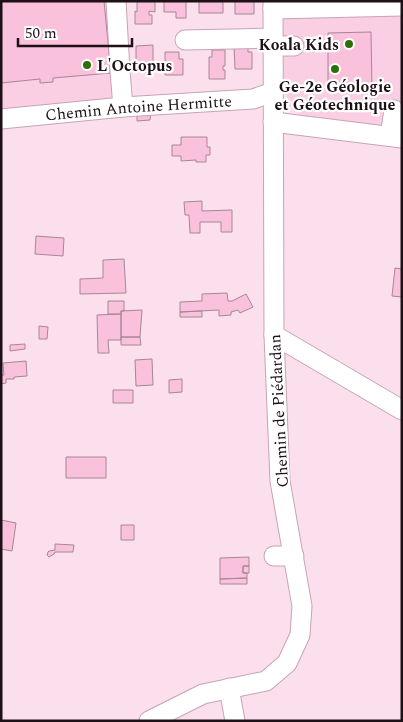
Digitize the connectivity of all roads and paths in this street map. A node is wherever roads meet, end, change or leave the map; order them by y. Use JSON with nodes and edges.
{"nodes":[{"id":1,"x":116,"y":1,"type":"edge"},
{"id":2,"x":273,"y":5,"type":"edge"},
{"id":3,"x":402,"y":6,"type":"edge"},
{"id":4,"x":185,"y":40,"type":"dead end"},
{"id":5,"x":273,"y":42,"type":"junction"},
{"id":6,"x":294,"y":46,"type":"dead end"},
{"id":7,"x":273,"y":92,"type":"junction"},
{"id":8,"x":124,"y":107,"type":"junction"},
{"id":9,"x":394,"y":110,"type":"dead end"},
{"id":10,"x":1,"y":119,"type":"edge"},
{"id":11,"x":273,"y":122,"type":"junction"},
{"id":12,"x":396,"y":137,"type":"edge"},
{"id":13,"x":274,"y":335,"type":"junction"},
{"id":14,"x":402,"y":410,"type":"edge"},
{"id":15,"x":274,"y":556,"type":"dead end"},
{"id":16,"x":294,"y":556,"type":"junction"},
{"id":17,"x":229,"y":688,"type":"junction"},
{"id":18,"x":149,"y":721,"type":"edge"},
{"id":19,"x":235,"y":721,"type":"edge"}],
"edges":[{"from":1,"to":8,"type":"street"},
{"from":2,"to":3,"type":"street"},
{"from":2,"to":5,"type":"street","name":"Chemin de Piédardan"},
{"from":4,"to":5,"type":"street"},
{"from":5,"to":6,"type":"street"},
{"from":5,"to":7,"type":"street","name":"Chemin de Piédardan"},
{"from":7,"to":8,"type":"street","name":"Chemin Antoine Hermitte"},
{"from":7,"to":11,"type":"street","name":"Chemin de Piédardan"},
{"from":8,"to":10,"type":"street","name":"Chemin Antoine Hermitte"},
{"from":9,"to":12,"type":"street"},
{"from":11,"to":12,"type":"street"},
{"from":11,"to":13,"type":"street","name":"Chemin de Piédardan"},
{"from":13,"to":14,"type":"street"},
{"from":13,"to":16,"type":"street","name":"Chemin de Piédardan"},
{"from":15,"to":16,"type":"street"},
{"from":16,"to":17,"type":"street","name":"Chemin de Piédardan"},
{"from":17,"to":18,"type":"street","name":"Chemin de Piédardan"},
{"from":17,"to":19,"type":"street"}]}
